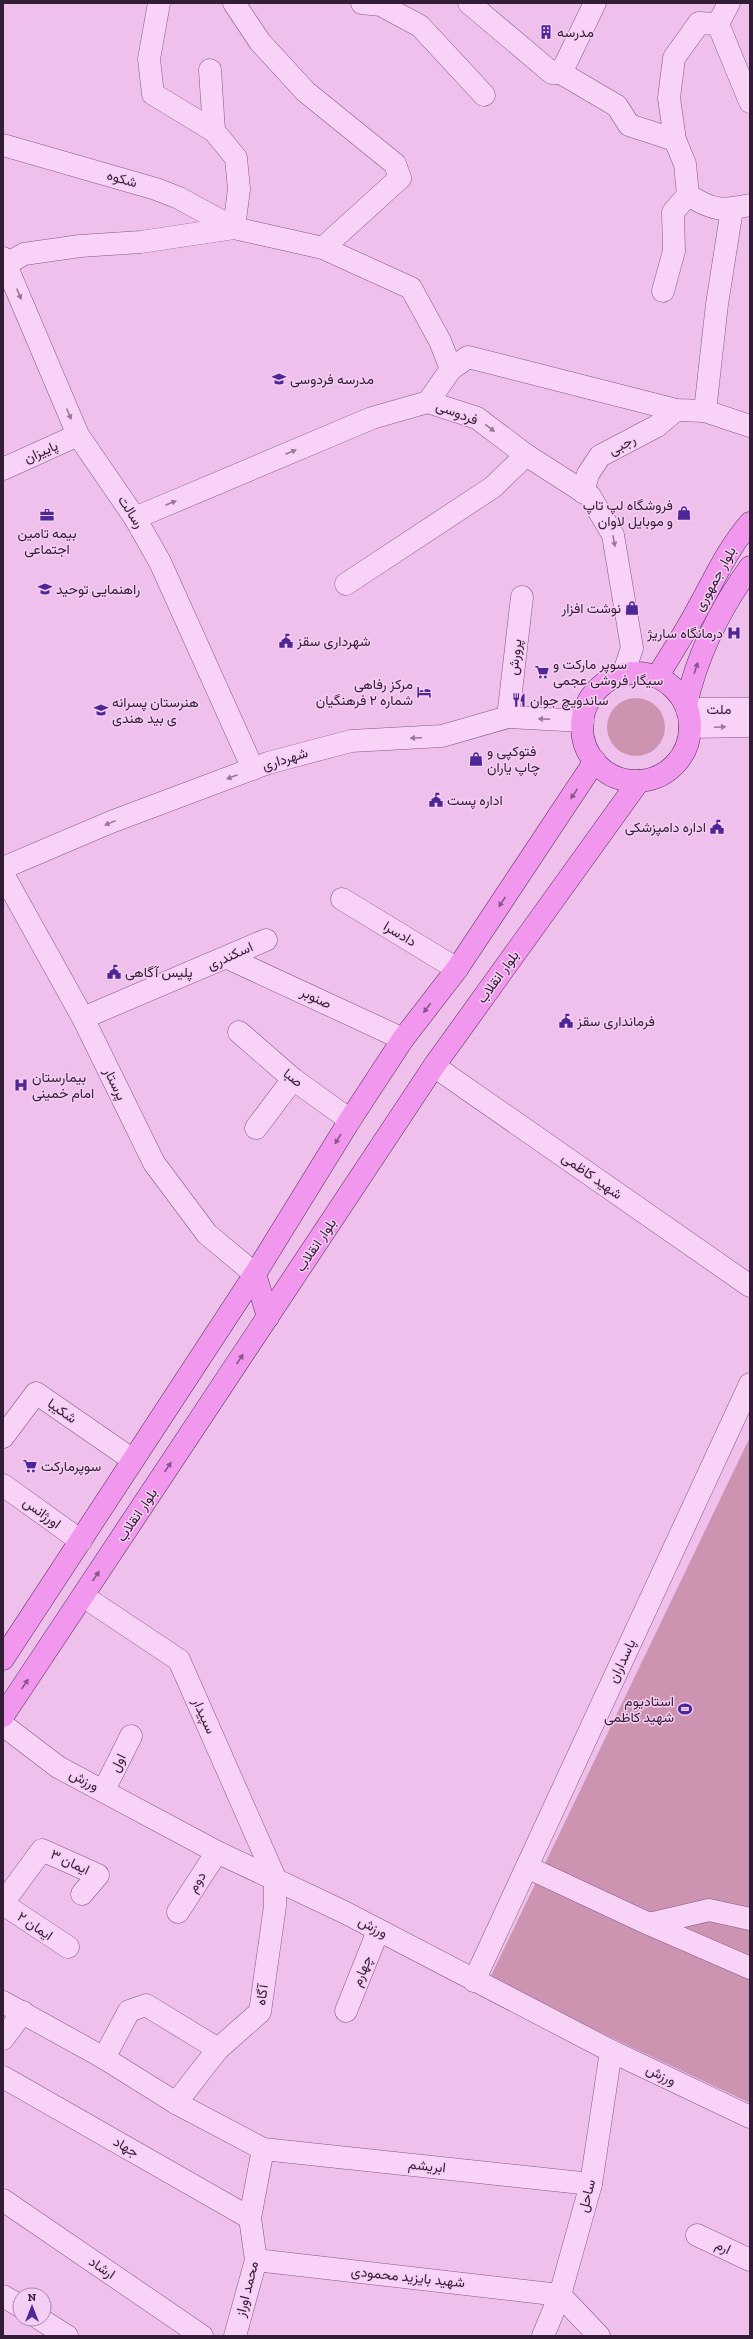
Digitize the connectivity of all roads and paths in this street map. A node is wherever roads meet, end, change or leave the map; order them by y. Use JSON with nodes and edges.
{"nodes":[{"id":1,"x":159,"y":3,"type":"edge"},
{"id":2,"x":234,"y":3,"type":"edge"},
{"id":3,"x":362,"y":3,"type":"edge"},
{"id":4,"x":469,"y":3,"type":"edge"},
{"id":5,"x":595,"y":3,"type":"edge"},
{"id":6,"x":729,"y":3,"type":"edge"},
{"id":7,"x":718,"y":24,"type":"junction"},
{"id":8,"x":210,"y":70,"type":"dead end"},
{"id":9,"x":561,"y":74,"type":"junction"},
{"id":10,"x":484,"y":95,"type":"dead end"},
{"id":11,"x":750,"y":102,"type":"edge"},
{"id":12,"x":214,"y":131,"type":"junction"},
{"id":13,"x":675,"y":140,"type":"junction"},
{"id":14,"x":3,"y":145,"type":"edge"},
{"id":15,"x":688,"y":196,"type":"junction"},
{"id":16,"x":744,"y":207,"type":"edge"},
{"id":17,"x":234,"y":228,"type":"junction"},
{"id":18,"x":323,"y":248,"type":"junction"},
{"id":19,"x":4,"y":263,"type":"edge"},
{"id":20,"x":663,"y":291,"type":"dead end"},
{"id":21,"x":451,"y":369,"type":"junction"},
{"id":22,"x":428,"y":402,"type":"junction"},
{"id":23,"x":676,"y":410,"type":"junction"},
{"id":24,"x":705,"y":411,"type":"junction"},
{"id":25,"x":750,"y":426,"type":"edge"},
{"id":26,"x":78,"y":435,"type":"junction"},
{"id":27,"x":526,"y":455,"type":"junction"},
{"id":28,"x":3,"y":469,"type":"edge"},
{"id":29,"x":583,"y":492,"type":"junction"},
{"id":30,"x":135,"y":518,"type":"junction"},
{"id":31,"x":750,"y":523,"type":"edge"},
{"id":32,"x":750,"y":567,"type":"edge"},
{"id":33,"x":346,"y":584,"type":"dead end"},
{"id":34,"x":522,"y":597,"type":"dead end"},
{"id":35,"x":623,"y":674,"type":"junction"},
{"id":36,"x":657,"y":677,"type":"junction"},
{"id":37,"x":750,"y":708,"type":"edge"},
{"id":38,"x":688,"y":714,"type":"junction"},
{"id":39,"x":508,"y":717,"type":"junction"},
{"id":40,"x":583,"y":721,"type":"junction"},
{"id":41,"x":750,"y":726,"type":"edge"},
{"id":42,"x":595,"y":761,"type":"junction"},
{"id":43,"x":253,"y":769,"type":"junction"},
{"id":44,"x":639,"y":781,"type":"junction"},
{"id":45,"x":3,"y":868,"type":"edge"},
{"id":46,"x":3,"y":874,"type":"edge"},
{"id":47,"x":342,"y":899,"type":"dead end"},
{"id":48,"x":266,"y":940,"type":"dead end"},
{"id":49,"x":228,"y":958,"type":"junction"},
{"id":50,"x":457,"y":969,"type":"junction"},
{"id":51,"x":83,"y":1018,"type":"junction"},
{"id":52,"x":239,"y":1032,"type":"dead end"},
{"id":53,"x":404,"y":1039,"type":"junction"},
{"id":54,"x":434,"y":1066,"type":"junction"},
{"id":55,"x":293,"y":1079,"type":"junction"},
{"id":56,"x":350,"y":1120,"type":"junction"},
{"id":57,"x":256,"y":1128,"type":"dead end"},
{"id":58,"x":255,"y":1274,"type":"junction"},
{"id":59,"x":750,"y":1286,"type":"edge"},
{"id":60,"x":268,"y":1317,"type":"junction"},
{"id":61,"x":750,"y":1384,"type":"edge"},
{"id":62,"x":3,"y":1437,"type":"edge"},
{"id":63,"x":133,"y":1460,"type":"junction"},
{"id":64,"x":3,"y":1485,"type":"edge"},
{"id":65,"x":81,"y":1541,"type":"junction"},
{"id":66,"x":83,"y":1596,"type":"junction"},
{"id":67,"x":3,"y":1659,"type":"edge"},
{"id":68,"x":3,"y":1716,"type":"edge"},
{"id":69,"x":3,"y":1725,"type":"edge"},
{"id":70,"x":131,"y":1736,"type":"dead end"},
{"id":71,"x":104,"y":1790,"type":"junction"},
{"id":72,"x":216,"y":1852,"type":"junction"},
{"id":73,"x":527,"y":1867,"type":"junction"},
{"id":74,"x":275,"y":1878,"type":"junction"},
{"id":75,"x":82,"y":1894,"type":"dead end"},
{"id":76,"x":3,"y":1903,"type":"edge"},
{"id":77,"x":178,"y":1912,"type":"dead end"},
{"id":78,"x":750,"y":1919,"type":"edge"},
{"id":79,"x":649,"y":1924,"type":"junction"},
{"id":80,"x":378,"y":1931,"type":"junction"},
{"id":81,"x":68,"y":1947,"type":"dead end"},
{"id":82,"x":750,"y":1968,"type":"edge"},
{"id":83,"x":474,"y":1981,"type":"junction"},
{"id":84,"x":3,"y":2002,"type":"edge"},
{"id":85,"x":346,"y":2011,"type":"dead end"},
{"id":86,"x":23,"y":2012,"type":"junction"},
{"id":87,"x":3,"y":2039,"type":"edge"},
{"id":88,"x":218,"y":2049,"type":"junction"},
{"id":89,"x":611,"y":2051,"type":"junction"},
{"id":90,"x":104,"y":2058,"type":"junction"},
{"id":91,"x":3,"y":2077,"type":"edge"},
{"id":92,"x":176,"y":2104,"type":"junction"},
{"id":93,"x":750,"y":2117,"type":"edge"},
{"id":94,"x":263,"y":2148,"type":"junction"},
{"id":95,"x":591,"y":2184,"type":"junction"},
{"id":96,"x":3,"y":2200,"type":"edge"},
{"id":97,"x":250,"y":2218,"type":"junction"},
{"id":98,"x":697,"y":2235,"type":"dead end"},
{"id":99,"x":256,"y":2260,"type":"junction"},
{"id":100,"x":750,"y":2260,"type":"edge"},
{"id":101,"x":560,"y":2295,"type":"junction"},
{"id":102,"x":3,"y":2296,"type":"edge"},
{"id":103,"x":12,"y":2301,"type":"edge"},
{"id":104,"x":52,"y":2327,"type":"edge"},
{"id":105,"x":67,"y":2336,"type":"edge"},
{"id":106,"x":202,"y":2336,"type":"edge"},
{"id":107,"x":235,"y":2336,"type":"edge"},
{"id":108,"x":544,"y":2336,"type":"edge"},
{"id":109,"x":599,"y":2336,"type":"edge"}],
"edges":[{"from":1,"to":12,"type":"street"},
{"from":2,"to":18,"type":"street"},
{"from":3,"to":10,"type":"street"},
{"from":4,"to":9,"type":"street"},
{"from":5,"to":9,"type":"street"},
{"from":6,"to":7,"type":"street"},
{"from":7,"to":11,"type":"street"},
{"from":7,"to":13,"type":"street"},
{"from":8,"to":12,"type":"street"},
{"from":9,"to":13,"type":"street"},
{"from":12,"to":17,"type":"street"},
{"from":13,"to":15,"type":"street"},
{"from":14,"to":17,"type":"street","name":"شکوه"},
{"from":15,"to":16,"type":"street"},
{"from":15,"to":20,"type":"street"},
{"from":16,"to":24,"type":"street"},
{"from":17,"to":18,"type":"street"},
{"from":17,"to":19,"type":"street"},
{"from":18,"to":21,"type":"street"},
{"from":19,"to":26,"type":"street","name":"رسالت","one_way":true},
{"from":21,"to":22,"type":"street"},
{"from":21,"to":23,"type":"street"},
{"from":22,"to":27,"type":"street","name":"فردوسی","one_way":true},
{"from":30,"to":22,"type":"street","name":"فردوسی","one_way":true},
{"from":23,"to":24,"type":"street"},
{"from":23,"to":29,"type":"street","name":"رجبی"},
{"from":24,"to":25,"type":"street"},
{"from":26,"to":28,"type":"street","name":"پاییزان"},
{"from":26,"to":30,"type":"street","name":"رسالت"},
{"from":27,"to":29,"type":"street","name":"فردوسی"},
{"from":27,"to":33,"type":"street"},
{"from":29,"to":35,"type":"street","name":"فردوسی","one_way":true},
{"from":30,"to":43,"type":"street","name":"رسالت"},
{"from":31,"to":36,"type":"main road","name":"بلوار جمهوری"},
{"from":38,"to":32,"type":"main road","name":"بلوار جمهوری","one_way":true},
{"from":34,"to":39,"type":"street","name":"پرورش"},
{"from":35,"to":36,"type":"main road"},
{"from":35,"to":40,"type":"main road"},
{"from":36,"to":38,"type":"main road"},
{"from":37,"to":38,"type":"street","name":"ملت"},
{"from":38,"to":41,"type":"street","name":"ملت","one_way":true},
{"from":38,"to":44,"type":"main road"},
{"from":40,"to":39,"type":"street","name":"شهرداری","one_way":true},
{"from":39,"to":43,"type":"street","name":"شهرداری","one_way":true},
{"from":40,"to":42,"type":"main road"},
{"from":42,"to":44,"type":"main road"},
{"from":42,"to":50,"type":"main road","one_way":true},
{"from":43,"to":45,"type":"street","name":"شهرداری","one_way":true},
{"from":44,"to":54,"type":"main road","name":"بلوار انقلاب"},
{"from":46,"to":51,"type":"street","name":"پرستار"},
{"from":47,"to":50,"type":"street","name":"دادسرا"},
{"from":48,"to":49,"type":"street","name":"اسکندری"},
{"from":49,"to":51,"type":"street","name":"اسکندری"},
{"from":49,"to":53,"type":"street","name":"صنوبر"},
{"from":50,"to":53,"type":"main road","one_way":true},
{"from":51,"to":58,"type":"street","name":"پرستار"},
{"from":52,"to":55,"type":"street","name":"صبا"},
{"from":53,"to":56,"type":"main road"},
{"from":54,"to":59,"type":"street","name":"شهید کاظمی"},
{"from":54,"to":60,"type":"main road","name":"بلوار انقلاب"},
{"from":55,"to":56,"type":"street","name":"صبا"},
{"from":55,"to":57,"type":"street"},
{"from":56,"to":58,"type":"main road","one_way":true},
{"from":58,"to":60,"type":"main road"},
{"from":58,"to":63,"type":"main road"},
{"from":66,"to":60,"type":"main road","name":"بلوار انقلاب","one_way":true},
{"from":61,"to":73,"type":"street","name":"پاسداران"},
{"from":62,"to":63,"type":"street","name":"شکیبا"},
{"from":63,"to":65,"type":"main road"},
{"from":64,"to":65,"type":"street","name":"اورژانس"},
{"from":65,"to":67,"type":"main road"},
{"from":68,"to":66,"type":"main road","name":"بلوار انقلاب","one_way":true},
{"from":66,"to":74,"type":"street","name":"سپیدار"},
{"from":69,"to":71,"type":"street","name":"ورزش"},
{"from":70,"to":71,"type":"street","name":"اول"},
{"from":71,"to":72,"type":"street","name":"ورزش"},
{"from":72,"to":74,"type":"street","name":"ورزش"},
{"from":72,"to":77,"type":"street","name":"دوم"},
{"from":73,"to":79,"type":"street"},
{"from":73,"to":83,"type":"street","name":"پاسداران"},
{"from":74,"to":80,"type":"street","name":"ورزش"},
{"from":74,"to":88,"type":"street","name":"آگاه"},
{"from":75,"to":76,"type":"street","name":"ایمان ۳"},
{"from":76,"to":81,"type":"street","name":"ایمان ۲"},
{"from":78,"to":79,"type":"street"},
{"from":79,"to":82,"type":"street"},
{"from":80,"to":83,"type":"street","name":"ورزش"},
{"from":80,"to":85,"type":"street","name":"چهارم"},
{"from":83,"to":89,"type":"street","name":"ورزش"},
{"from":84,"to":86,"type":"street"},
{"from":86,"to":87,"type":"street"},
{"from":86,"to":90,"type":"street"},
{"from":88,"to":90,"type":"street"},
{"from":88,"to":92,"type":"street","name":"آگاه"},
{"from":89,"to":93,"type":"street","name":"ورزش"},
{"from":89,"to":95,"type":"street","name":"ساحل"},
{"from":90,"to":92,"type":"street"},
{"from":91,"to":97,"type":"street","name":"جهاد"},
{"from":92,"to":94,"type":"street"},
{"from":94,"to":95,"type":"street","name":"ابریشم"},
{"from":94,"to":97,"type":"street","name":"محمد اوراز"},
{"from":95,"to":101,"type":"street","name":"ساحل"},
{"from":96,"to":106,"type":"street","name":"ارشاد"},
{"from":97,"to":99,"type":"street","name":"محمد اوراز"},
{"from":98,"to":100,"type":"street","name":"ارم"},
{"from":99,"to":101,"type":"street","name":"شهید بایزید محمودی"},
{"from":99,"to":107,"type":"street","name":"محمد اوراز"},
{"from":101,"to":108,"type":"street","name":"ساحل"},
{"from":101,"to":109,"type":"street"},
{"from":102,"to":103,"type":"street"},
{"from":104,"to":105,"type":"street"}]}
